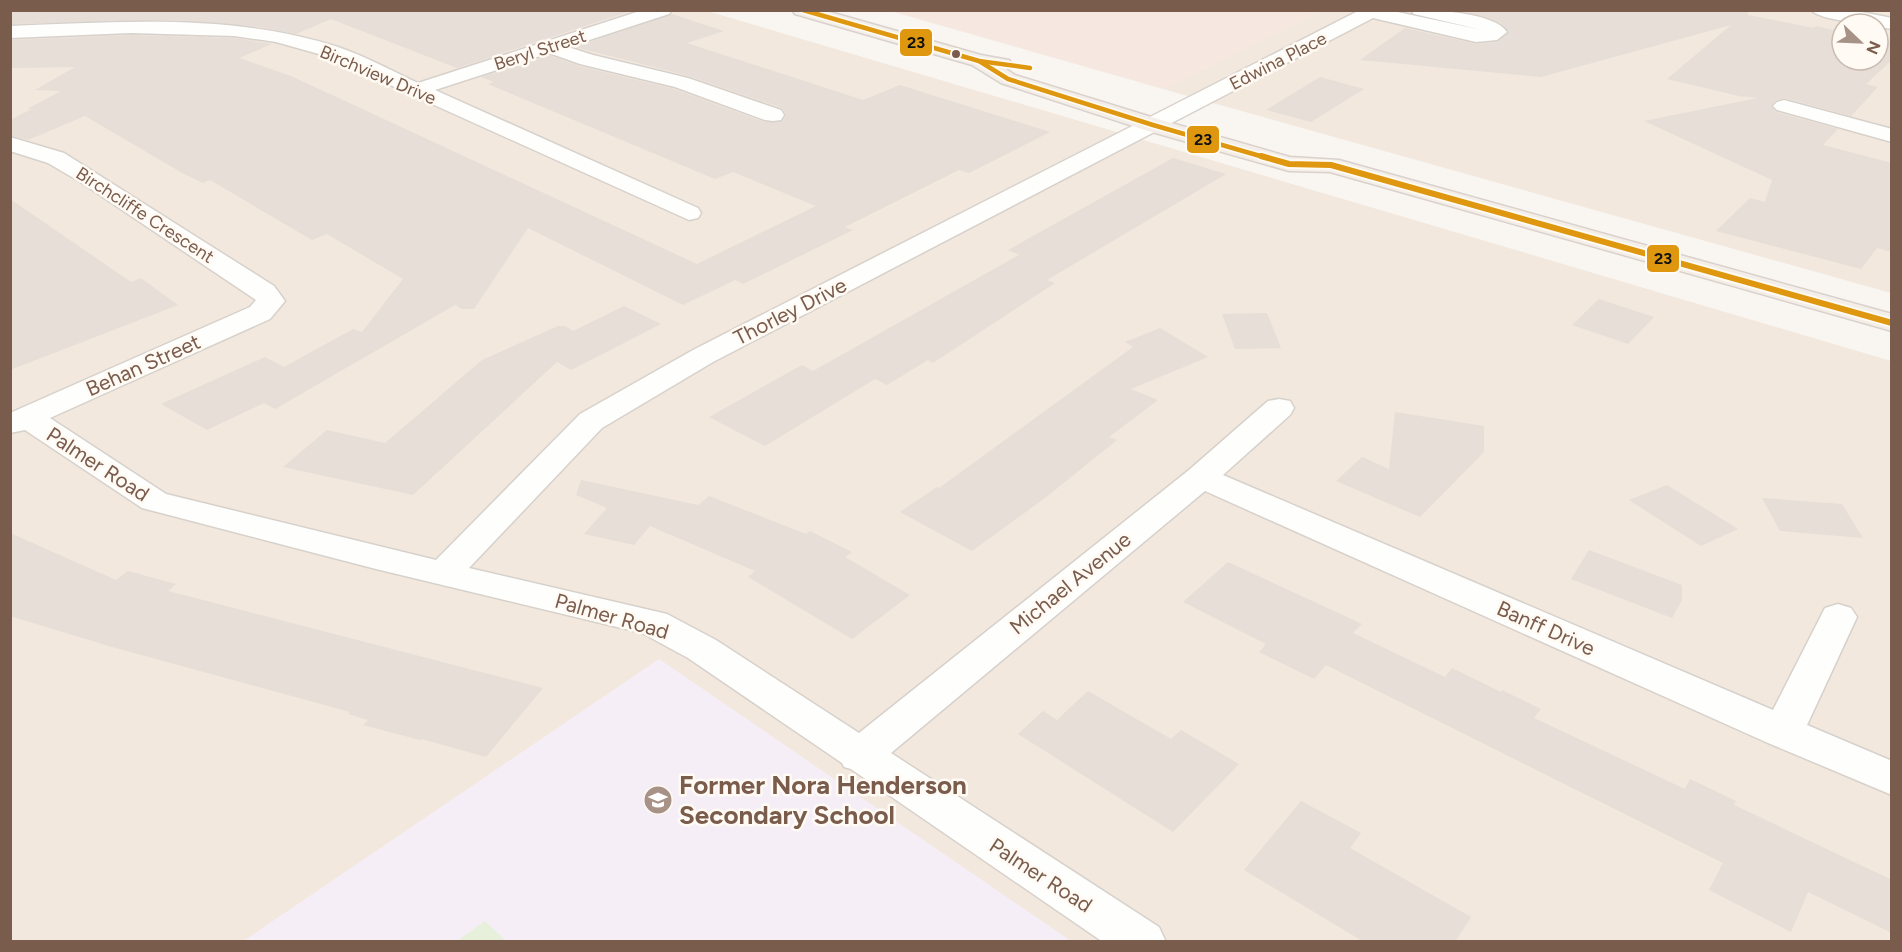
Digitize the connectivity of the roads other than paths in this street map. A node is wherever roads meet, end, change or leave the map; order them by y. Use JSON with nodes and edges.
{"nodes":[{"id":1,"x":146,"y":10,"type":"edge"},
{"id":2,"x":663,"y":10,"type":"edge"},
{"id":3,"x":801,"y":10,"type":"edge"},
{"id":4,"x":1420,"y":10,"type":"edge"},
{"id":5,"x":1820,"y":10,"type":"edge"},
{"id":6,"x":1373,"y":11,"type":"edge"},
{"id":7,"x":1892,"y":24,"type":"edge"},
{"id":8,"x":131,"y":27,"type":"junction"},
{"id":9,"x":10,"y":32,"type":"edge"},
{"id":10,"x":549,"y":47,"type":"junction"},
{"id":11,"x":979,"y":61,"type":"junction"},
{"id":12,"x":416,"y":90,"type":"junction"},
{"id":13,"x":1111,"y":91,"type":"dead end"},
{"id":14,"x":1784,"y":106,"type":"dead end"},
{"id":15,"x":1163,"y":113,"type":"junction"},
{"id":16,"x":773,"y":115,"type":"dead end"},
{"id":17,"x":1892,"y":136,"type":"edge"},
{"id":18,"x":10,"y":144,"type":"edge"},
{"id":19,"x":1331,"y":165,"type":"junction"},
{"id":20,"x":689,"y":213,"type":"dead end"},
{"id":21,"x":271,"y":301,"type":"joint"},
{"id":22,"x":1892,"y":323,"type":"edge"},
{"id":23,"x":1279,"y":408,"type":"dead end"},
{"id":24,"x":19,"y":421,"type":"edge"},
{"id":25,"x":1201,"y":477,"type":"junction"},
{"id":26,"x":444,"y":573,"type":"junction"},
{"id":27,"x":1838,"y":617,"type":"dead end"},
{"id":28,"x":1784,"y":732,"type":"junction"},
{"id":29,"x":859,"y":756,"type":"junction"},
{"id":30,"x":1892,"y":779,"type":"edge"},
{"id":31,"x":1142,"y":942,"type":"edge"}],
"edges":[{"from":1,"to":8,"type":"street"},
{"from":2,"to":10,"type":"street","name":"Beryl Street"},
{"from":3,"to":11,"type":"main road"},
{"from":4,"to":6,"type":"street"},
{"from":5,"to":7,"type":"street"},
{"from":6,"to":15,"type":"street","name":"Edwina Place"},
{"from":8,"to":9,"type":"street","name":"Birchview Drive"},
{"from":8,"to":12,"type":"street","name":"Birchview Drive"},
{"from":10,"to":12,"type":"street","name":"Beryl Street"},
{"from":10,"to":16,"type":"street"},
{"from":11,"to":13,"type":"main road"},
{"from":11,"to":15,"type":"main road"},
{"from":12,"to":20,"type":"street","name":"Birchview Drive"},
{"from":14,"to":17,"type":"street"},
{"from":15,"to":19,"type":"main road"},
{"from":15,"to":19,"type":"main road"},
{"from":15,"to":26,"type":"street","name":"Thorley Drive"},
{"from":18,"to":21,"type":"street","name":"Birchcliffe Crescent"},
{"from":19,"to":22,"type":"main road"},
{"from":21,"to":24,"type":"street","name":"Behan Street"},
{"from":23,"to":25,"type":"street","name":"Michael Avenue"},
{"from":24,"to":26,"type":"street","name":"Palmer Road"},
{"from":25,"to":28,"type":"street","name":"Banff Drive"},
{"from":25,"to":29,"type":"street","name":"Michael Avenue"},
{"from":26,"to":29,"type":"street","name":"Palmer Road"},
{"from":27,"to":28,"type":"street"},
{"from":28,"to":30,"type":"street","name":"Banff Drive"},
{"from":29,"to":31,"type":"street","name":"Palmer Road"}]}
